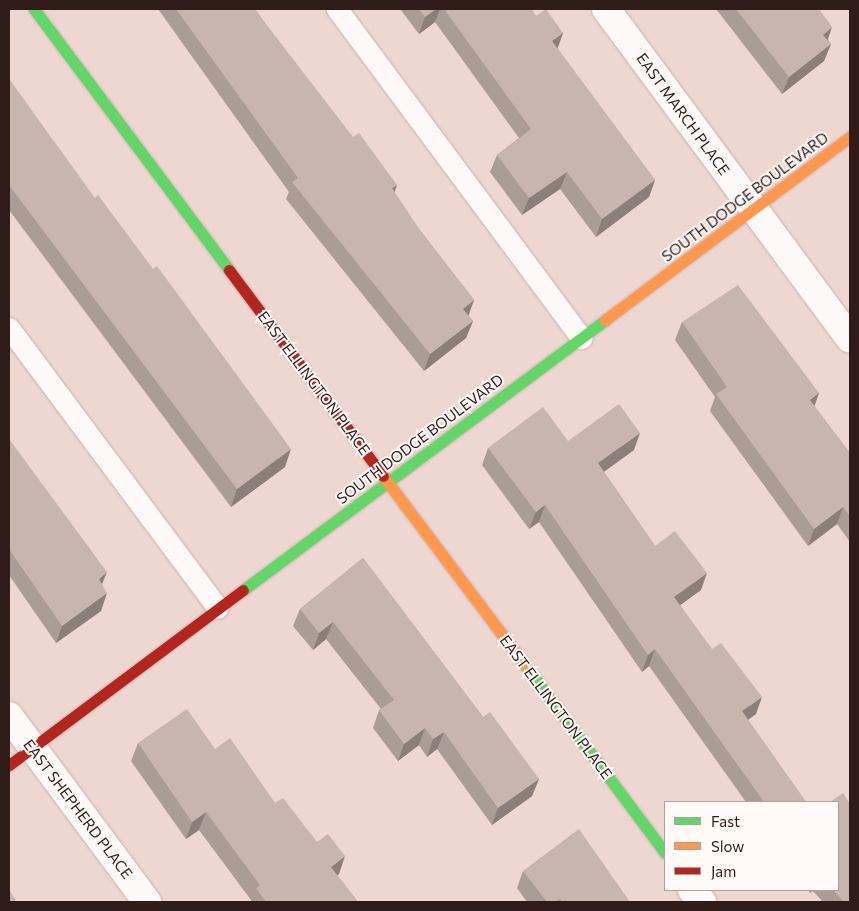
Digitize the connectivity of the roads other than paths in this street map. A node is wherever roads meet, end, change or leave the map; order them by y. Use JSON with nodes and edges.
{"nodes":[{"id":1,"x":34,"y":9,"type":"edge"},
{"id":2,"x":337,"y":9,"type":"edge"},
{"id":3,"x":606,"y":9,"type":"edge"},
{"id":4,"x":850,"y":137,"type":"edge"},
{"id":5,"x":753,"y":209,"type":"junction"},
{"id":6,"x":9,"y":328,"type":"edge"},
{"id":7,"x":580,"y":338,"type":"junction"},
{"id":8,"x":850,"y":339,"type":"edge"},
{"id":9,"x":388,"y":482,"type":"junction"},
{"id":10,"x":218,"y":608,"type":"junction"},
{"id":11,"x":9,"y":716,"type":"edge"},
{"id":12,"x":32,"y":748,"type":"junction"},
{"id":13,"x":9,"y":765,"type":"edge"},
{"id":14,"x":664,"y":852,"type":"edge"},
{"id":15,"x":693,"y":891,"type":"edge"},
{"id":16,"x":148,"y":902,"type":"edge"},
{"id":17,"x":702,"y":902,"type":"edge"}],
"edges":[{"from":1,"to":9,"type":"street","name":"EAST ELLINGTON PLACE"},
{"from":2,"to":7,"type":"lane"},
{"from":3,"to":5,"type":"street","name":"EAST MARCH PLACE"},
{"from":4,"to":5,"type":"street","name":"SOUTH DODGE BOULEVARD"},
{"from":5,"to":7,"type":"street","name":"SOUTH DODGE BOULEVARD"},
{"from":5,"to":8,"type":"street","name":"EAST MARCH PLACE"},
{"from":6,"to":10,"type":"lane"},
{"from":7,"to":9,"type":"street","name":"SOUTH DODGE BOULEVARD"},
{"from":9,"to":10,"type":"street","name":"SOUTH DODGE BOULEVARD"},
{"from":9,"to":14,"type":"street","name":"EAST ELLINGTON PLACE"},
{"from":10,"to":12,"type":"street","name":"SOUTH DODGE BOULEVARD"},
{"from":11,"to":12,"type":"street","name":"EAST SHEPHERD PLACE"},
{"from":12,"to":13,"type":"street","name":"SOUTH DODGE BOULEVARD"},
{"from":12,"to":16,"type":"street","name":"EAST SHEPHERD PLACE"},
{"from":15,"to":17,"type":"street"}]}
